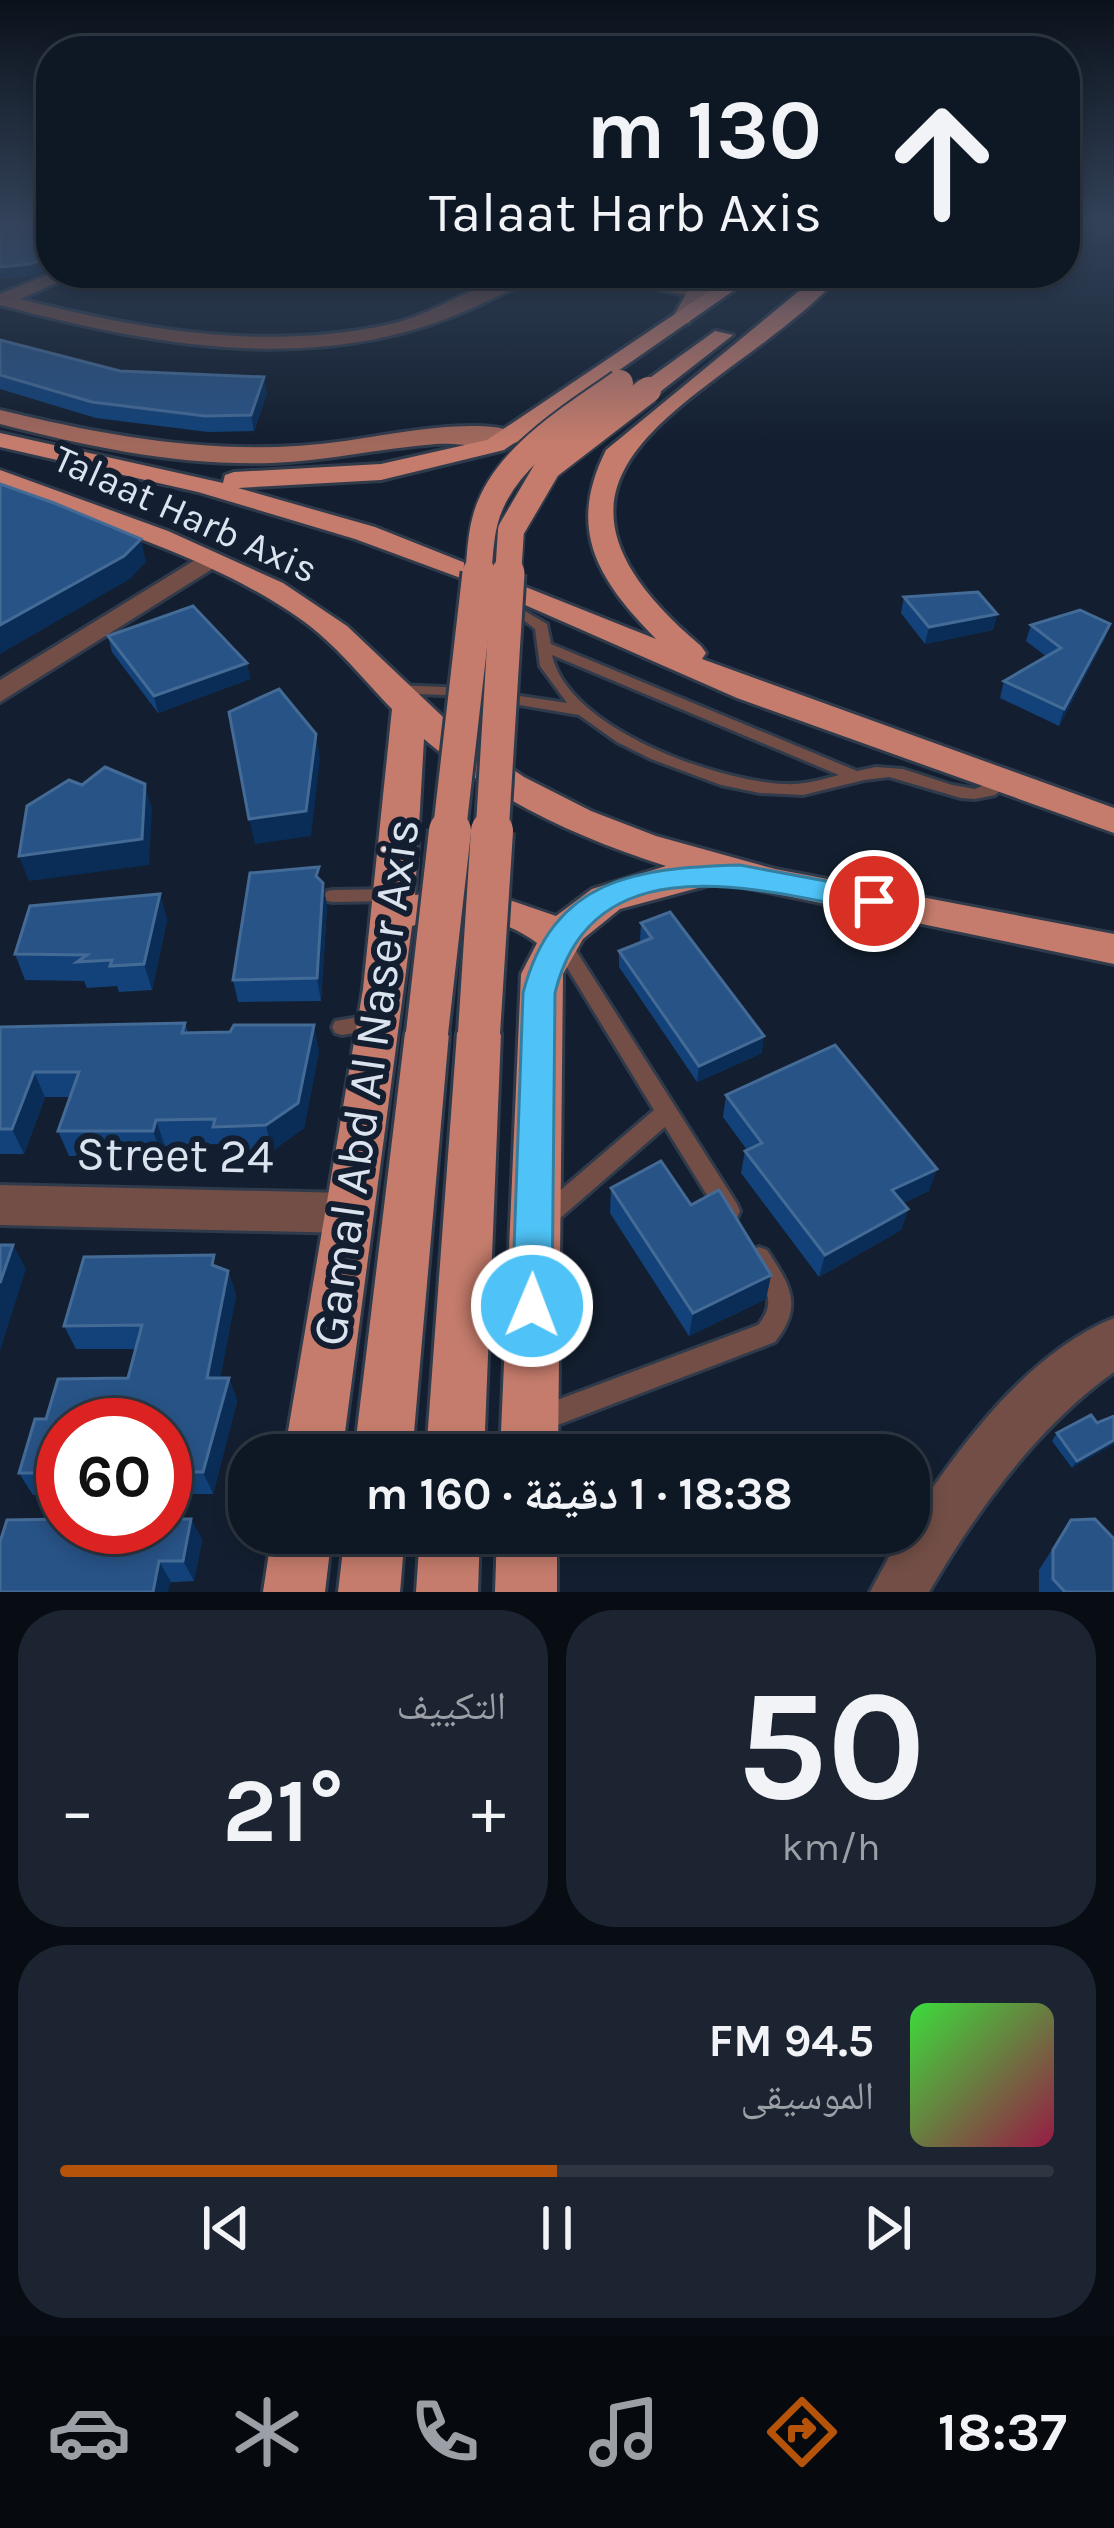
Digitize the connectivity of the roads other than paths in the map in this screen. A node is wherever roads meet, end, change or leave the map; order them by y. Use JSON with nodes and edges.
{"nodes":[{"id":1,"x":480,"y":294,"type":"edge"},
{"id":2,"x":697,"y":294,"type":"edge"},
{"id":3,"x":718,"y":294,"type":"edge"},
{"id":4,"x":750,"y":294,"type":"edge"},
{"id":5,"x":774,"y":294,"type":"edge"},
{"id":6,"x":807,"y":294,"type":"edge"},
{"id":7,"x":1,"y":299,"type":"edge"},
{"id":8,"x":682,"y":319,"type":"junction"},
{"id":9,"x":634,"y":386,"type":"junction"},
{"id":10,"x":0,"y":417,"type":"edge"},
{"id":11,"x":512,"y":438,"type":"junction"},
{"id":12,"x":0,"y":440,"type":"edge"},
{"id":13,"x":105,"y":453,"type":"junction"},
{"id":14,"x":609,"y":464,"type":"junction"},
{"id":15,"x":152,"y":474,"type":"junction"},
{"id":16,"x":0,"y":478,"type":"edge"},
{"id":17,"x":208,"y":560,"type":"junction"},
{"id":18,"x":524,"y":614,"type":"dead end"},
{"id":19,"x":544,"y":646,"type":"junction"},
{"id":20,"x":749,"y":691,"type":"junction"},
{"id":21,"x":0,"y":693,"type":"edge"},
{"id":22,"x":401,"y":698,"type":"junction"},
{"id":23,"x":579,"y":710,"type":"junction"},
{"id":24,"x":855,"y":776,"type":"junction"},
{"id":25,"x":1001,"y":783,"type":"junction"},
{"id":26,"x":1114,"y":821,"type":"edge"},
{"id":27,"x":740,"y":875,"type":"junction"},
{"id":28,"x":333,"y":896,"type":"dead end"},
{"id":29,"x":391,"y":906,"type":"junction"},
{"id":30,"x":559,"y":938,"type":"junction"},
{"id":31,"x":1114,"y":949,"type":"edge"},
{"id":32,"x":666,"y":1113,"type":"junction"},
{"id":33,"x":0,"y":1205,"type":"edge"},
{"id":34,"x":347,"y":1213,"type":"junction"},
{"id":35,"x":533,"y":1227,"type":"junction"},
{"id":36,"x":1114,"y":1342,"type":"edge"},
{"id":37,"x":316,"y":1434,"type":"edge"},
{"id":38,"x":385,"y":1434,"type":"edge"},
{"id":39,"x":455,"y":1434,"type":"edge"},
{"id":40,"x":529,"y":1434,"type":"edge"},
{"id":41,"x":540,"y":1434,"type":"edge"},
{"id":42,"x":299,"y":1554,"type":"edge"},
{"id":43,"x":373,"y":1554,"type":"edge"},
{"id":44,"x":449,"y":1554,"type":"edge"},
{"id":45,"x":527,"y":1554,"type":"edge"},
{"id":46,"x":294,"y":1592,"type":"edge"},
{"id":47,"x":369,"y":1592,"type":"edge"},
{"id":48,"x":447,"y":1592,"type":"edge"},
{"id":49,"x":526,"y":1592,"type":"edge"},
{"id":50,"x":898,"y":1592,"type":"edge"}],
"edges":[{"from":1,"to":7,"type":"street"},
{"from":2,"to":8,"type":"street"},
{"from":3,"to":8,"type":"main road"},
{"from":4,"to":9,"type":"main road"},
{"from":5,"to":9,"type":"main road"},
{"from":6,"to":14,"type":"main road"},
{"from":8,"to":11,"type":"main road"},
{"from":9,"to":38,"type":"main road","bridge":true},
{"from":9,"to":39,"type":"main road","bridge":true},
{"from":10,"to":13,"type":"street"},
{"from":11,"to":13,"type":"street"},
{"from":11,"to":14,"type":"main road"},
{"from":11,"to":15,"type":"main road"},
{"from":12,"to":13,"type":"main road","name":"Talaat Harb Axis"},
{"from":13,"to":15,"type":"main road","name":"Talaat Harb Axis"},
{"from":14,"to":20,"type":"main road"},
{"from":15,"to":20,"type":"main road","name":"Talaat Harb Axis"},
{"from":16,"to":17,"type":"main road","name":"Talaat Harb Axis"},
{"from":17,"to":21,"type":"street"},
{"from":17,"to":22,"type":"main road","name":"Talaat Harb Axis"},
{"from":18,"to":19,"type":"lane"},
{"from":19,"to":23,"type":"lane"},
{"from":19,"to":24,"type":"lane"},
{"from":20,"to":25,"type":"main road","name":"Talaat Harb Axis"},
{"from":22,"to":23,"type":"lane"},
{"from":22,"to":27,"type":"main road","name":"Talaat Harb Axis"},
{"from":22,"to":29,"type":"main road","name":"Gamal Abd Al Naser Axis"},
{"from":23,"to":24,"type":"lane"},
{"from":24,"to":25,"type":"lane"},
{"from":25,"to":26,"type":"main road","name":"Talaat Harb Axis"},
{"from":27,"to":30,"type":"main road"},
{"from":27,"to":31,"type":"main road","name":"Talaat Harb Axis"},
{"from":28,"to":29,"type":"lane"},
{"from":29,"to":30,"type":"main road"},
{"from":29,"to":34,"type":"main road","name":"Gamal Abd Al Naser Axis"},
{"from":30,"to":32,"type":"lane"},
{"from":30,"to":35,"type":"main road"},
{"from":32,"to":35,"type":"lane"},
{"from":32,"to":41,"type":"lane"},
{"from":33,"to":34,"type":"street","name":"Street 24"},
{"from":34,"to":37,"type":"main road","name":"Gamal Abd Al Naser Axis"},
{"from":35,"to":40,"type":"main road"},
{"from":36,"to":50,"type":"street"},
{"from":42,"to":46,"type":"main road"},
{"from":43,"to":47,"type":"main road"},
{"from":44,"to":48,"type":"main road"},
{"from":45,"to":49,"type":"main road"}]}
